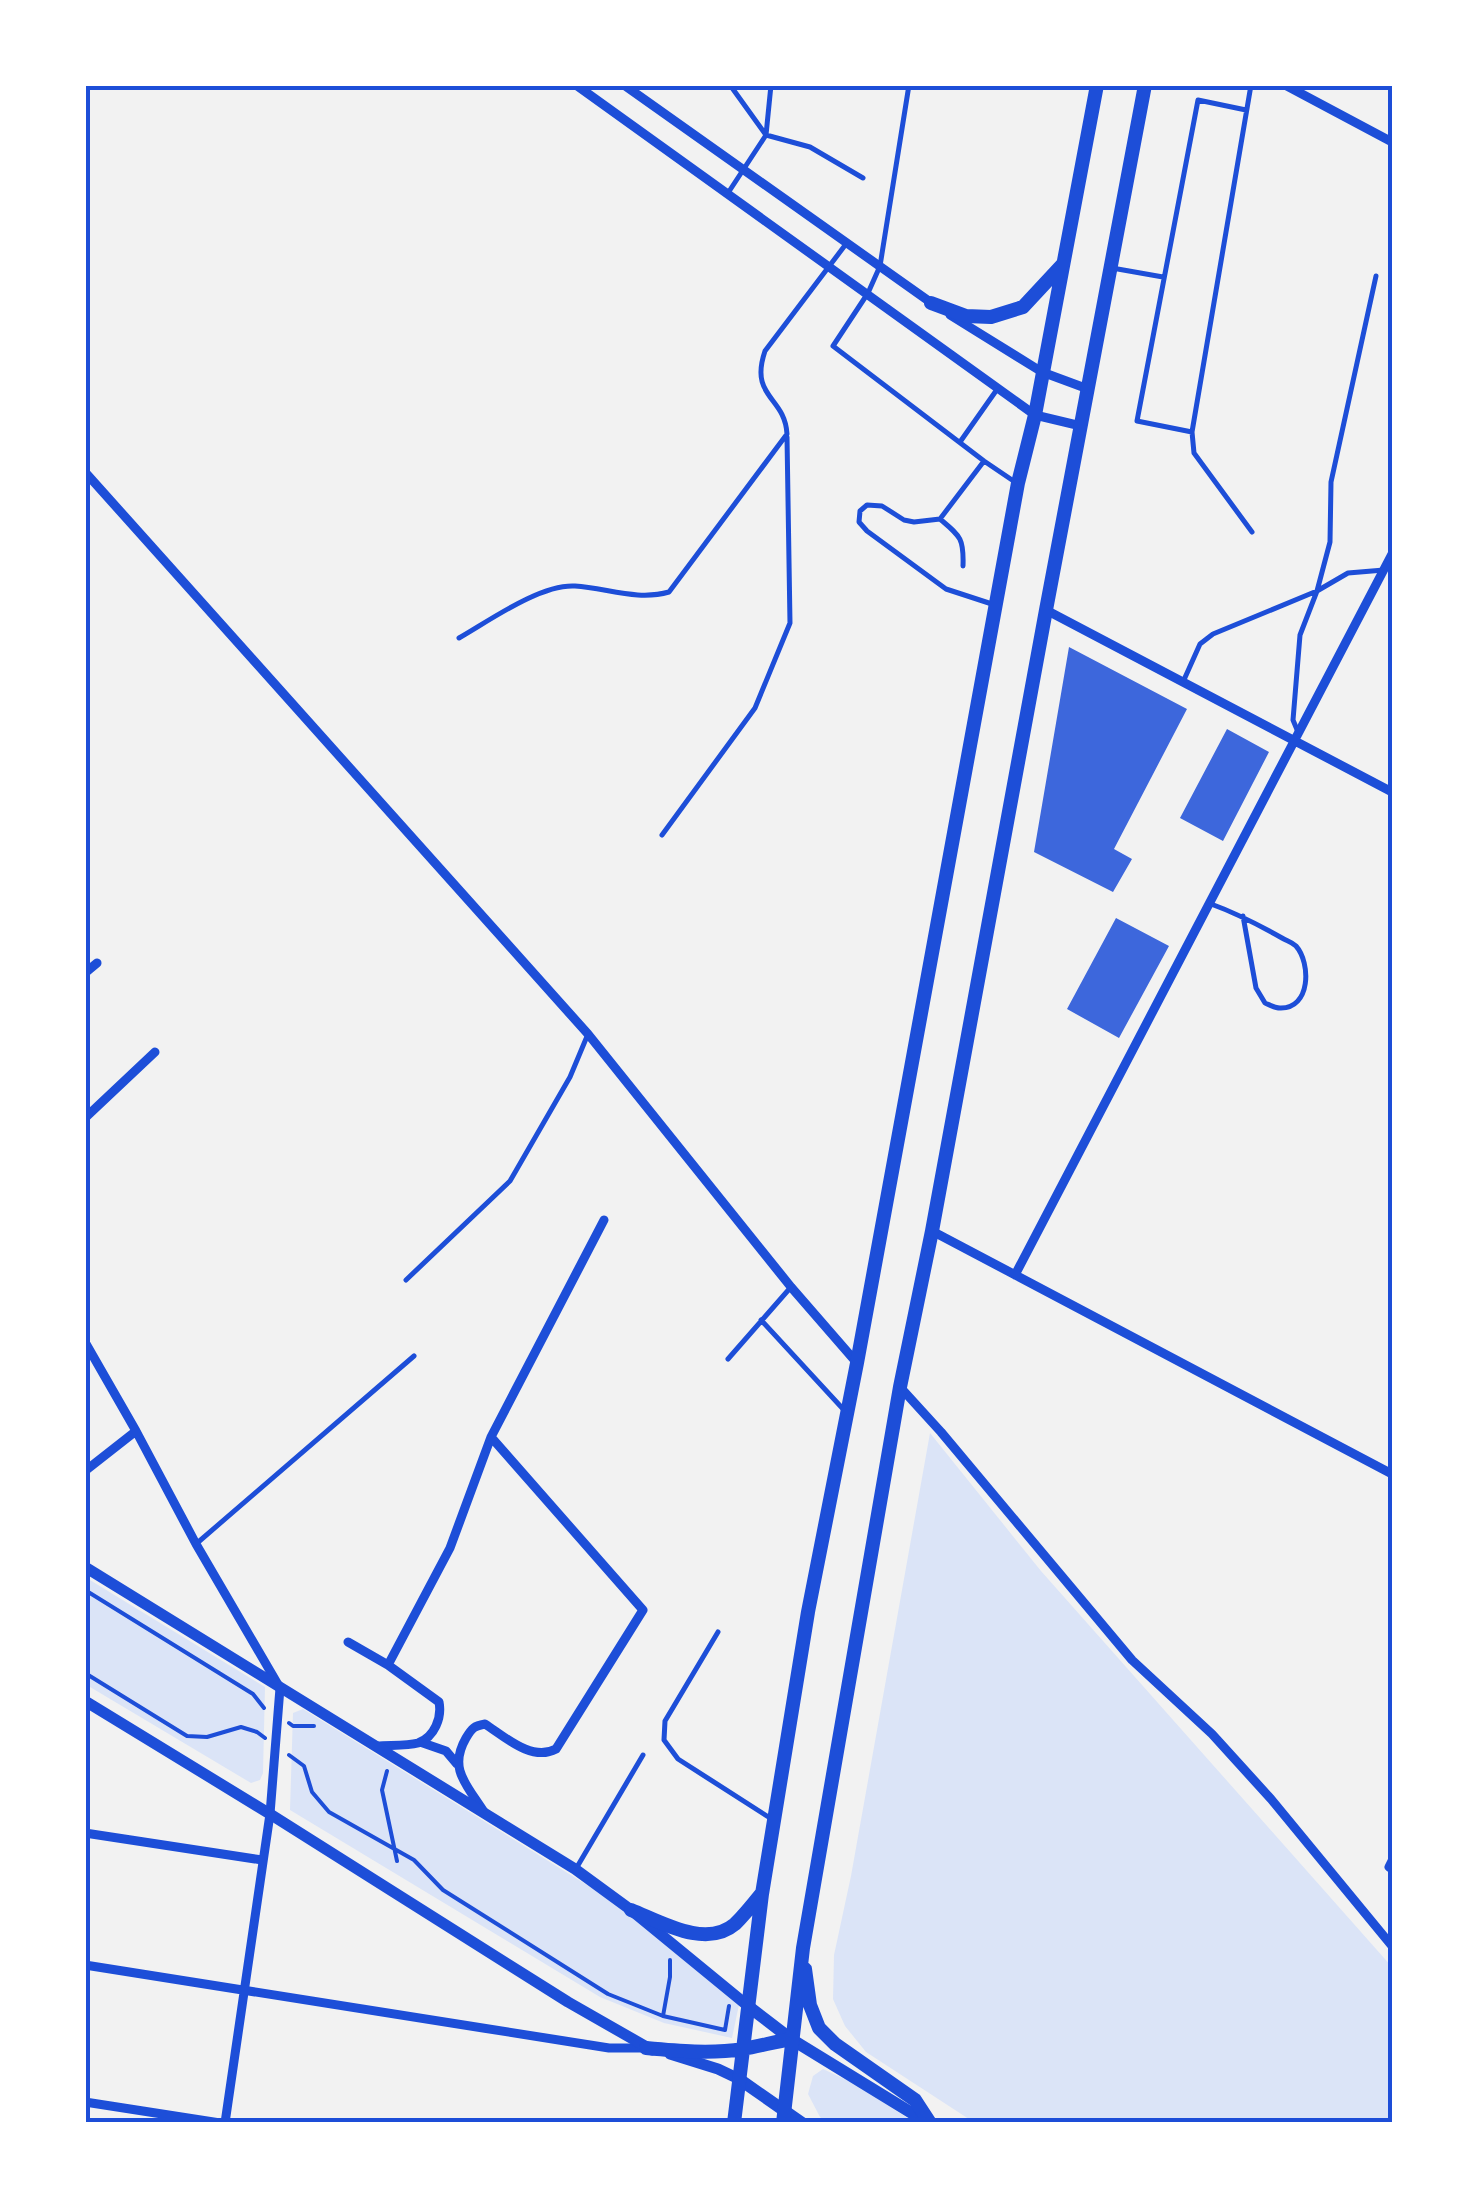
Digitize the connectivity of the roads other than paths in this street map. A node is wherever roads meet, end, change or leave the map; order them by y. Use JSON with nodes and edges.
{"nodes":[{"id":1,"x":576,"y":85,"type":"edge"},
{"id":2,"x":624,"y":85,"type":"edge"},
{"id":3,"x":730,"y":85,"type":"edge"},
{"id":4,"x":771,"y":85,"type":"edge"},
{"id":5,"x":909,"y":85,"type":"edge"},
{"id":6,"x":1097,"y":85,"type":"edge"},
{"id":7,"x":1145,"y":85,"type":"edge"},
{"id":8,"x":1251,"y":85,"type":"edge"},
{"id":9,"x":1285,"y":85,"type":"edge"},
{"id":10,"x":1247,"y":111,"type":"junction"},
{"id":11,"x":766,"y":135,"type":"junction"},
{"id":12,"x":1392,"y":142,"type":"edge"},
{"id":13,"x":744,"y":171,"type":"junction"},
{"id":14,"x":863,"y":178,"type":"dead end"},
{"id":15,"x":728,"y":193,"type":"junction"},
{"id":16,"x":847,"y":243,"type":"junction"},
{"id":17,"x":1064,"y":264,"type":"junction"},
{"id":18,"x":830,"y":266,"type":"junction"},
{"id":19,"x":880,"y":266,"type":"junction"},
{"id":20,"x":1111,"y":268,"type":"junction"},
{"id":21,"x":1376,"y":276,"type":"dead end"},
{"id":22,"x":1163,"y":277,"type":"junction"},
{"id":23,"x":868,"y":293,"type":"junction"},
{"id":24,"x":931,"y":304,"type":"junction"},
{"id":25,"x":1042,"y":372,"type":"junction"},
{"id":26,"x":998,"y":388,"type":"junction"},
{"id":27,"x":1088,"y":389,"type":"junction"},
{"id":28,"x":1034,"y":415,"type":"junction"},
{"id":29,"x":1081,"y":426,"type":"junction"},
{"id":30,"x":1192,"y":432,"type":"junction"},
{"id":31,"x":787,"y":434,"type":"junction"},
{"id":32,"x":960,"y":442,"type":"junction"},
{"id":33,"x":984,"y":461,"type":"junction"},
{"id":34,"x":85,"y":472,"type":"edge"},
{"id":35,"x":1018,"y":483,"type":"junction"},
{"id":36,"x":940,"y":519,"type":"junction"},
{"id":37,"x":1252,"y":532,"type":"dead end"},
{"id":38,"x":1392,"y":554,"type":"edge"},
{"id":39,"x":963,"y":566,"type":"dead end"},
{"id":40,"x":1384,"y":570,"type":"junction"},
{"id":41,"x":1317,"y":591,"type":"junction"},
{"id":42,"x":996,"y":605,"type":"junction"},
{"id":43,"x":1046,"y":610,"type":"junction"},
{"id":44,"x":459,"y":638,"type":"dead end"},
{"id":45,"x":1183,"y":682,"type":"junction"},
{"id":46,"x":1296,"y":736,"type":"junction"},
{"id":47,"x":1392,"y":792,"type":"edge"},
{"id":48,"x":662,"y":835,"type":"dead end"},
{"id":49,"x":1208,"y":903,"type":"junction"},
{"id":50,"x":1243,"y":916,"type":"junction"},
{"id":51,"x":97,"y":963,"type":"dead end"},
{"id":52,"x":85,"y":973,"type":"edge"},
{"id":53,"x":588,"y":1034,"type":"junction"},
{"id":54,"x":155,"y":1052,"type":"dead end"},
{"id":55,"x":85,"y":1118,"type":"edge"},
{"id":56,"x":604,"y":1220,"type":"dead end"},
{"id":57,"x":932,"y":1231,"type":"junction"},
{"id":58,"x":1015,"y":1275,"type":"junction"},
{"id":59,"x":406,"y":1280,"type":"dead end"},
{"id":60,"x":791,"y":1287,"type":"junction"},
{"id":61,"x":761,"y":1320,"type":"junction"},
{"id":62,"x":85,"y":1342,"type":"edge"},
{"id":63,"x":414,"y":1356,"type":"dead end"},
{"id":64,"x":728,"y":1359,"type":"dead end"},
{"id":65,"x":857,"y":1363,"type":"junction"},
{"id":66,"x":900,"y":1387,"type":"junction"},
{"id":67,"x":847,"y":1413,"type":"junction"},
{"id":68,"x":136,"y":1431,"type":"junction"},
{"id":69,"x":491,"y":1438,"type":"junction"},
{"id":70,"x":85,"y":1470,"type":"edge"},
{"id":71,"x":1392,"y":1474,"type":"edge"},
{"id":72,"x":196,"y":1544,"type":"junction"},
{"id":73,"x":85,"y":1567,"type":"edge"},
{"id":74,"x":718,"y":1632,"type":"dead end"},
{"id":75,"x":348,"y":1642,"type":"dead end"},
{"id":76,"x":388,"y":1665,"type":"junction"},
{"id":77,"x":280,"y":1688,"type":"junction"},
{"id":78,"x":85,"y":1701,"type":"edge"},
{"id":79,"x":420,"y":1742,"type":"junction"},
{"id":80,"x":378,"y":1746,"type":"junction"},
{"id":81,"x":643,"y":1755,"type":"dead end"},
{"id":82,"x":457,"y":1764,"type":"junction"},
{"id":83,"x":485,"y":1813,"type":"junction"},
{"id":84,"x":270,"y":1814,"type":"junction"},
{"id":85,"x":773,"y":1819,"type":"junction"},
{"id":86,"x":85,"y":1833,"type":"edge"},
{"id":87,"x":262,"y":1860,"type":"junction"},
{"id":88,"x":1392,"y":1861,"type":"edge"},
{"id":89,"x":575,"y":1869,"type":"junction"},
{"id":90,"x":1392,"y":1869,"type":"edge"},
{"id":91,"x":762,"y":1894,"type":"junction"},
{"id":92,"x":631,"y":1910,"type":"junction"},
{"id":93,"x":1392,"y":1946,"type":"edge"},
{"id":94,"x":803,"y":1948,"type":"junction"},
{"id":95,"x":85,"y":1965,"type":"edge"},
{"id":96,"x":244,"y":1991,"type":"junction"},
{"id":97,"x":748,"y":2006,"type":"junction"},
{"id":98,"x":791,"y":2039,"type":"junction"},
{"id":99,"x":646,"y":2048,"type":"junction"},
{"id":100,"x":743,"y":2049,"type":"junction"},
{"id":101,"x":739,"y":2079,"type":"junction"},
{"id":102,"x":85,"y":2102,"type":"edge"},
{"id":103,"x":783,"y":2116,"type":"edge"},
{"id":104,"x":223,"y":2123,"type":"edge"},
{"id":105,"x":734,"y":2123,"type":"edge"},
{"id":106,"x":802,"y":2123,"type":"edge"},
{"id":107,"x":929,"y":2123,"type":"edge"}],
"edges":[{"from":1,"to":15,"type":"street"},
{"from":2,"to":13,"type":"street"},
{"from":3,"to":11,"type":"lane"},
{"from":4,"to":11,"type":"lane"},
{"from":5,"to":19,"type":"lane"},
{"from":6,"to":17,"type":"main road"},
{"from":7,"to":20,"type":"main road"},
{"from":8,"to":10,"type":"lane"},
{"from":9,"to":12,"type":"street"},
{"from":10,"to":22,"type":"lane"},
{"from":10,"to":30,"type":"lane"},
{"from":11,"to":13,"type":"lane"},
{"from":11,"to":14,"type":"lane"},
{"from":13,"to":15,"type":"lane"},
{"from":13,"to":16,"type":"street"},
{"from":15,"to":18,"type":"street"},
{"from":16,"to":18,"type":"lane"},
{"from":16,"to":19,"type":"street"},
{"from":17,"to":24,"type":"main road"},
{"from":17,"to":25,"type":"main road"},
{"from":18,"to":23,"type":"street"},
{"from":18,"to":31,"type":"lane"},
{"from":19,"to":23,"type":"lane"},
{"from":19,"to":24,"type":"street"},
{"from":20,"to":22,"type":"lane"},
{"from":20,"to":27,"type":"main road"},
{"from":21,"to":41,"type":"lane"},
{"from":22,"to":30,"type":"lane"},
{"from":23,"to":26,"type":"street"},
{"from":23,"to":32,"type":"lane"},
{"from":24,"to":25,"type":"street"},
{"from":25,"to":27,"type":"street"},
{"from":25,"to":28,"type":"main road"},
{"from":26,"to":28,"type":"street"},
{"from":26,"to":32,"type":"lane"},
{"from":27,"to":29,"type":"main road"},
{"from":28,"to":29,"type":"street"},
{"from":28,"to":35,"type":"main road"},
{"from":29,"to":43,"type":"main road"},
{"from":30,"to":37,"type":"lane"},
{"from":31,"to":44,"type":"lane"},
{"from":31,"to":48,"type":"lane"},
{"from":32,"to":33,"type":"lane"},
{"from":33,"to":35,"type":"lane"},
{"from":33,"to":36,"type":"lane"},
{"from":34,"to":53,"type":"street"},
{"from":35,"to":42,"type":"main road"},
{"from":36,"to":39,"type":"lane"},
{"from":36,"to":42,"type":"lane"},
{"from":38,"to":40,"type":"street"},
{"from":40,"to":41,"type":"lane"},
{"from":40,"to":46,"type":"street"},
{"from":41,"to":45,"type":"lane"},
{"from":41,"to":46,"type":"lane"},
{"from":42,"to":65,"type":"main road"},
{"from":43,"to":45,"type":"street"},
{"from":43,"to":57,"type":"main road"},
{"from":45,"to":46,"type":"street"},
{"from":46,"to":47,"type":"street"},
{"from":46,"to":49,"type":"street"},
{"from":49,"to":50,"type":"lane"},
{"from":49,"to":58,"type":"street"},
{"from":50,"to":50,"type":"lane"},
{"from":51,"to":52,"type":"street"},
{"from":53,"to":59,"type":"lane"},
{"from":53,"to":60,"type":"street"},
{"from":54,"to":55,"type":"street"},
{"from":56,"to":69,"type":"street"},
{"from":57,"to":58,"type":"street"},
{"from":57,"to":66,"type":"main road"},
{"from":58,"to":71,"type":"street"},
{"from":60,"to":61,"type":"lane"},
{"from":60,"to":65,"type":"street"},
{"from":61,"to":64,"type":"lane"},
{"from":61,"to":67,"type":"lane"},
{"from":62,"to":68,"type":"street"},
{"from":63,"to":72,"type":"lane"},
{"from":65,"to":67,"type":"main road"},
{"from":66,"to":93,"type":"street"},
{"from":66,"to":94,"type":"main road"},
{"from":67,"to":85,"type":"main road"},
{"from":68,"to":70,"type":"street"},
{"from":68,"to":72,"type":"street"},
{"from":69,"to":76,"type":"street"},
{"from":69,"to":82,"type":"street"},
{"from":72,"to":77,"type":"street"},
{"from":73,"to":77,"type":"street"},
{"from":74,"to":85,"type":"lane"},
{"from":75,"to":76,"type":"street"},
{"from":76,"to":79,"type":"street"},
{"from":77,"to":80,"type":"street"},
{"from":77,"to":84,"type":"street"},
{"from":78,"to":84,"type":"street"},
{"from":79,"to":80,"type":"street"},
{"from":79,"to":82,"type":"street"},
{"from":80,"to":83,"type":"street"},
{"from":81,"to":89,"type":"lane"},
{"from":82,"to":83,"type":"street"},
{"from":83,"to":89,"type":"street"},
{"from":84,"to":87,"type":"street"},
{"from":84,"to":99,"type":"street"},
{"from":85,"to":91,"type":"main road"},
{"from":86,"to":87,"type":"street"},
{"from":87,"to":96,"type":"street"},
{"from":88,"to":90,"type":"street"},
{"from":89,"to":92,"type":"street"},
{"from":91,"to":92,"type":"main road"},
{"from":91,"to":97,"type":"main road"},
{"from":92,"to":97,"type":"street"},
{"from":94,"to":98,"type":"main road"},
{"from":94,"to":107,"type":"main road"},
{"from":95,"to":96,"type":"street"},
{"from":96,"to":99,"type":"street"},
{"from":96,"to":104,"type":"street"},
{"from":97,"to":98,"type":"main road"},
{"from":97,"to":100,"type":"main road"},
{"from":98,"to":100,"type":"main road"},
{"from":98,"to":103,"type":"main road"},
{"from":98,"to":107,"type":"main road"},
{"from":99,"to":100,"type":"main road"},
{"from":99,"to":101,"type":"street"},
{"from":100,"to":101,"type":"main road"},
{"from":101,"to":103,"type":"main road"},
{"from":101,"to":105,"type":"main road"},
{"from":102,"to":104,"type":"street"},
{"from":103,"to":106,"type":"main road"}]}
